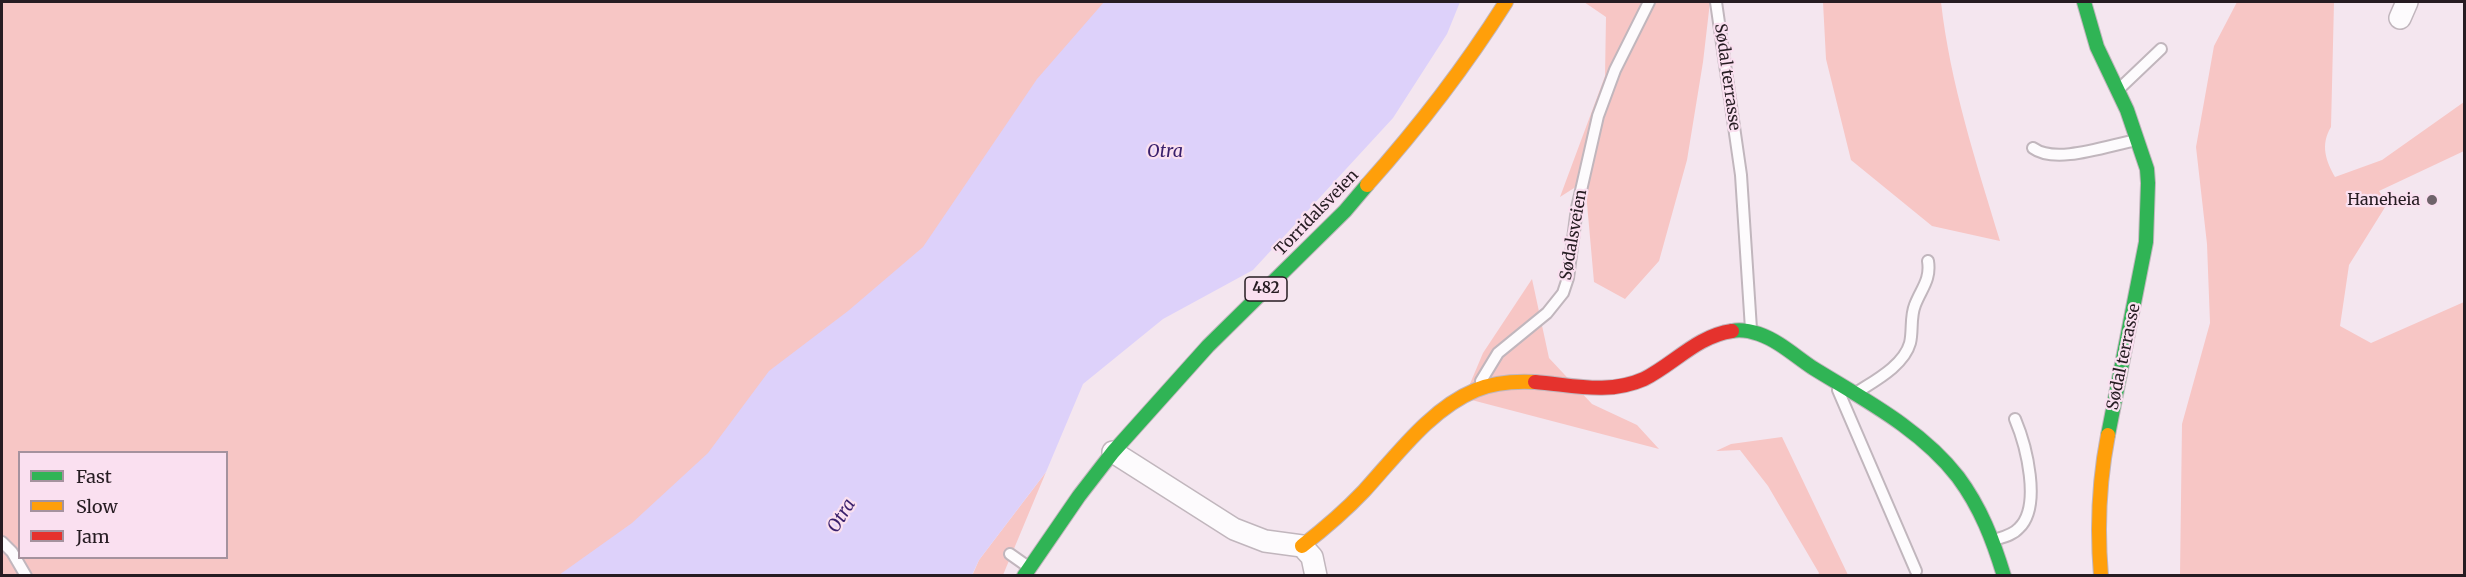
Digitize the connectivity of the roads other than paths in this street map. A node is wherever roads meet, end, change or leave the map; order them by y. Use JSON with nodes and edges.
{"nodes":[{"id":1,"x":1506,"y":2,"type":"edge"},
{"id":2,"x":1649,"y":2,"type":"edge"},
{"id":3,"x":1716,"y":2,"type":"edge"},
{"id":4,"x":2084,"y":2,"type":"edge"},
{"id":5,"x":2162,"y":49,"type":"dead end"},
{"id":6,"x":2117,"y":91,"type":"junction"},
{"id":7,"x":2137,"y":140,"type":"junction"},
{"id":8,"x":2033,"y":148,"type":"dead end"},
{"id":9,"x":1928,"y":261,"type":"dead end"},
{"id":10,"x":1751,"y":332,"type":"junction"},
{"id":11,"x":1836,"y":381,"type":"junction"},
{"id":12,"x":1474,"y":391,"type":"junction"},
{"id":13,"x":1856,"y":393,"type":"junction"},
{"id":14,"x":2015,"y":419,"type":"dead end"},
{"id":15,"x":1113,"y":452,"type":"junction"},
{"id":16,"x":1994,"y":540,"type":"junction"},
{"id":17,"x":2,"y":542,"type":"edge"},
{"id":18,"x":1302,"y":546,"type":"junction"},
{"id":19,"x":1010,"y":554,"type":"dead end"},
{"id":20,"x":1916,"y":571,"type":"dead end"},
{"id":21,"x":1027,"y":572,"type":"edge"},
{"id":22,"x":26,"y":576,"type":"edge"},
{"id":23,"x":1316,"y":576,"type":"edge"},
{"id":24,"x":2004,"y":576,"type":"edge"},
{"id":25,"x":2101,"y":576,"type":"edge"}],
"edges":[{"from":1,"to":15,"type":"street","name":"Torridalsveien","number":"482"},
{"from":2,"to":12,"type":"lane","name":"Sødalsveien"},
{"from":3,"to":10,"type":"lane","name":"Sødal terrasse"},
{"from":4,"to":6,"type":"street","name":"Sødal terrasse"},
{"from":5,"to":6,"type":"lane"},
{"from":6,"to":7,"type":"street","name":"Sødal terrasse"},
{"from":7,"to":8,"type":"lane"},
{"from":7,"to":25,"type":"street","name":"Sødal terrasse"},
{"from":9,"to":13,"type":"lane"},
{"from":10,"to":11,"type":"street"},
{"from":10,"to":12,"type":"street"},
{"from":11,"to":13,"type":"street"},
{"from":11,"to":20,"type":"lane"},
{"from":12,"to":18,"type":"street","name":"Sødalsveien"},
{"from":13,"to":16,"type":"street"},
{"from":14,"to":16,"type":"lane"},
{"from":15,"to":18,"type":"street"},
{"from":15,"to":21,"type":"street","name":"Torridalsveien","number":"482"},
{"from":16,"to":24,"type":"street"},
{"from":17,"to":22,"type":"lane"},
{"from":18,"to":23,"type":"street"},
{"from":19,"to":21,"type":"lane"}]}
